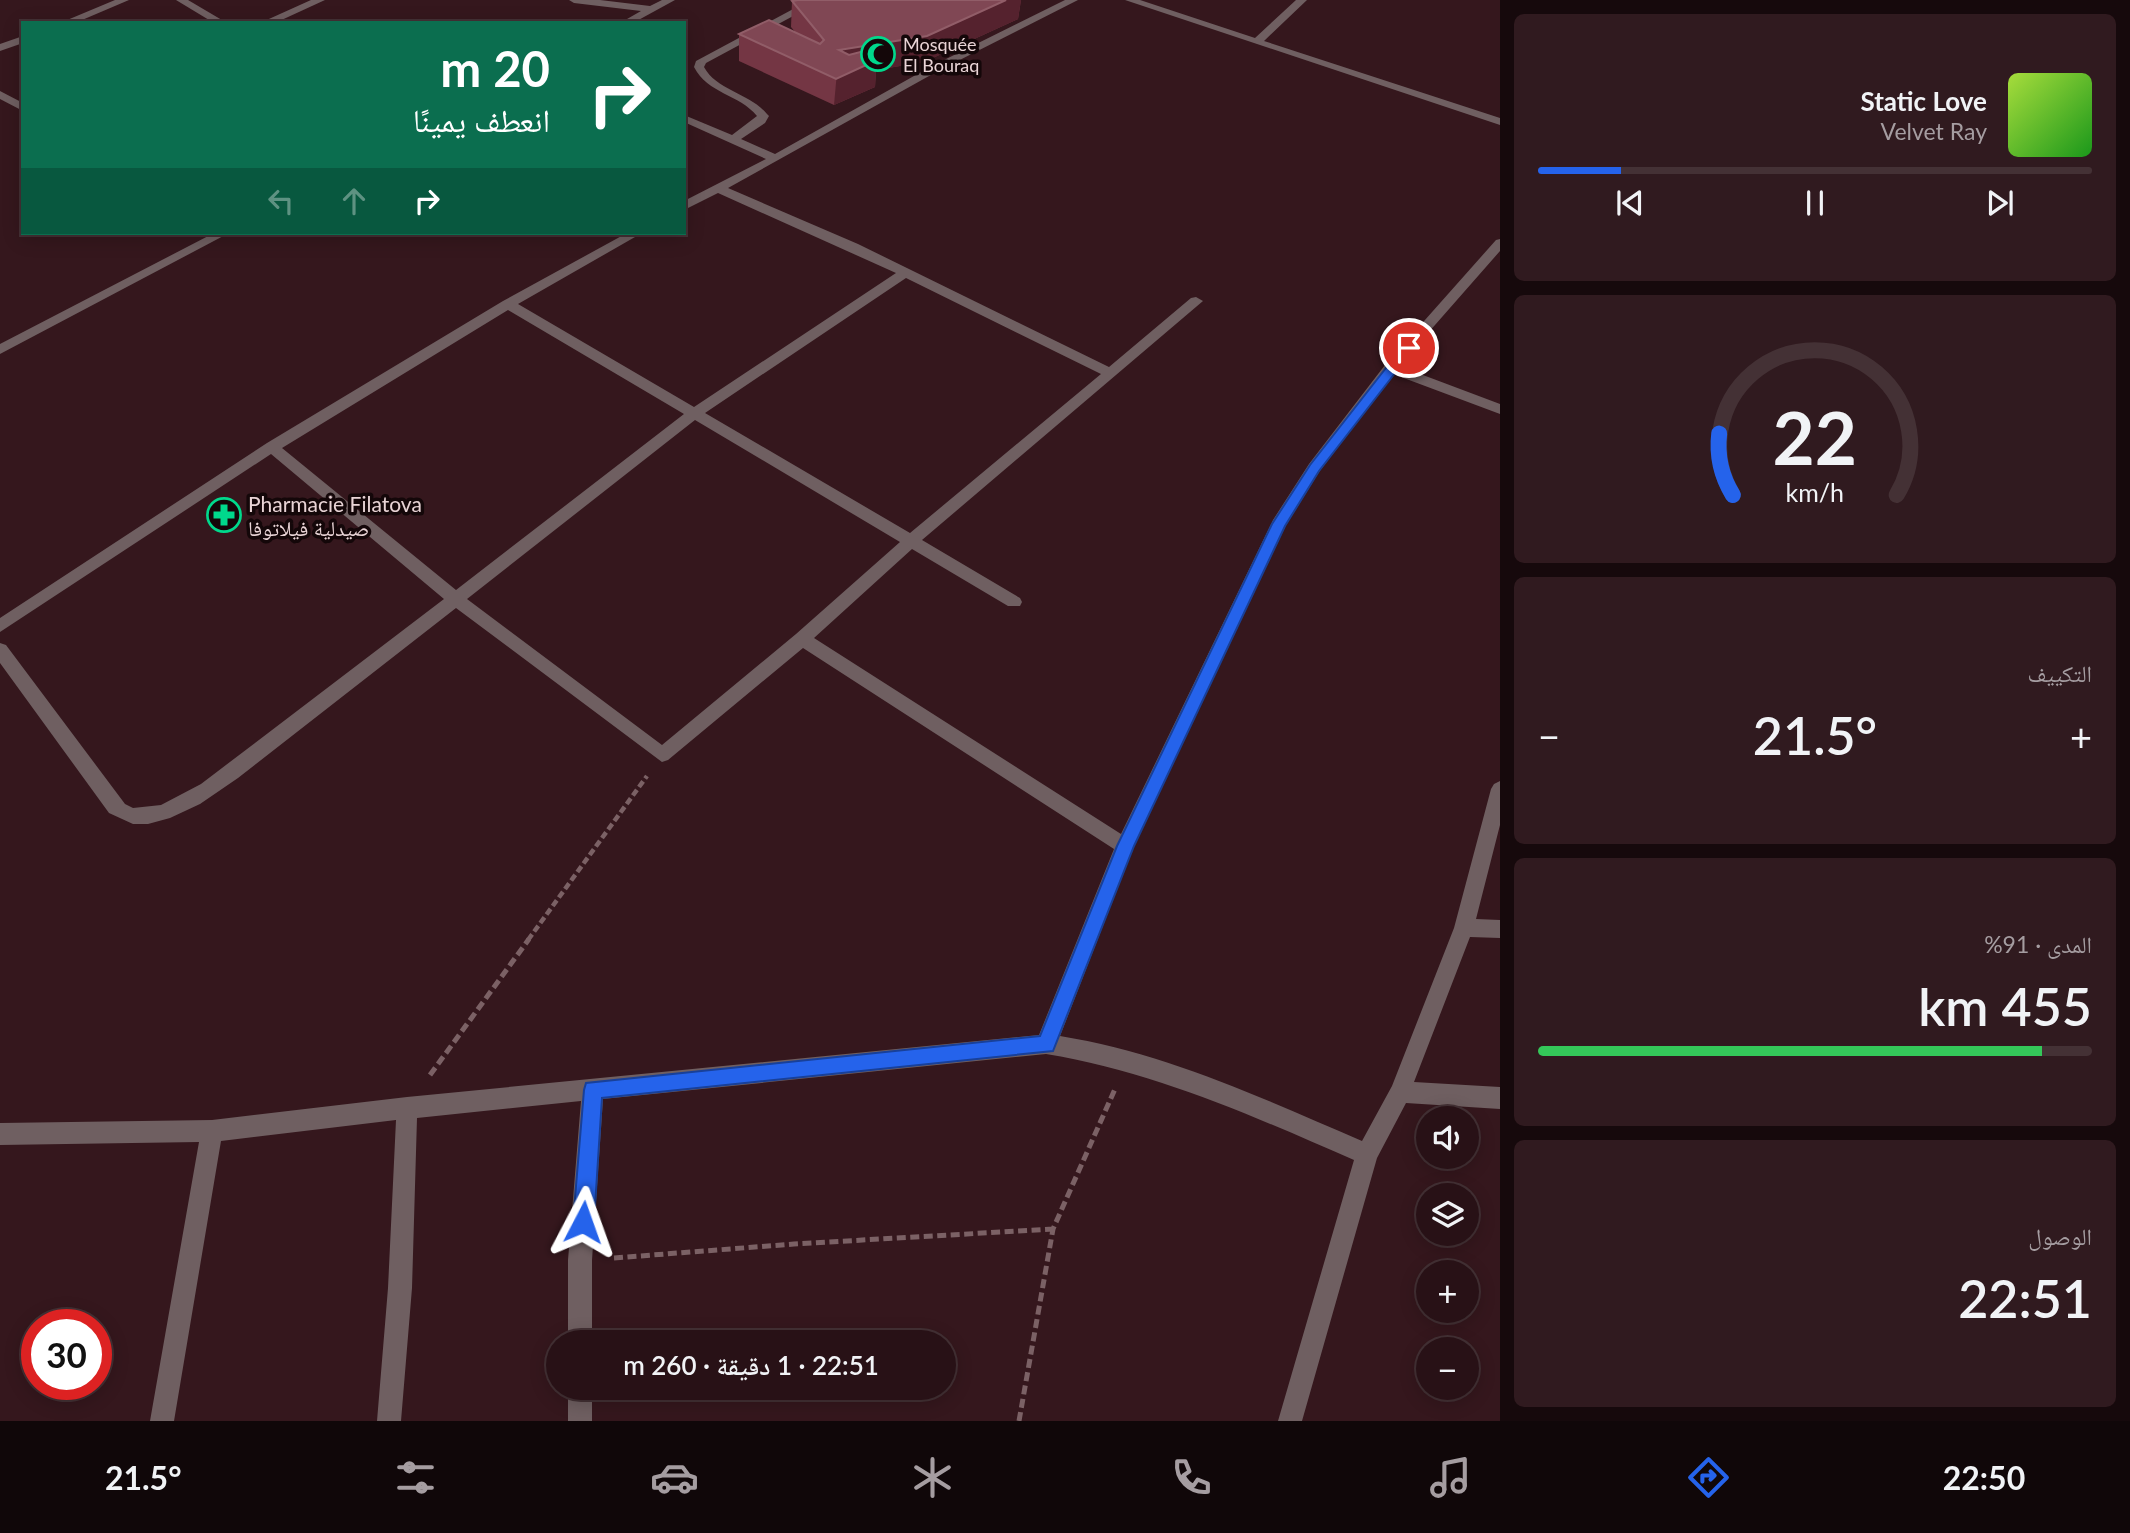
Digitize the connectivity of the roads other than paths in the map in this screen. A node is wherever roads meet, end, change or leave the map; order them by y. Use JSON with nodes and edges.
{"nodes":[{"id":1,"x":124,"y":0,"type":"edge"},
{"id":2,"x":181,"y":0,"type":"edge"},
{"id":3,"x":320,"y":0,"type":"edge"},
{"id":4,"x":574,"y":0,"type":"edge"},
{"id":5,"x":670,"y":0,"type":"edge"},
{"id":6,"x":818,"y":0,"type":"edge"},
{"id":7,"x":1073,"y":0,"type":"edge"},
{"id":8,"x":1130,"y":0,"type":"edge"},
{"id":9,"x":1302,"y":0,"type":"edge"},
{"id":10,"x":650,"y":9,"type":"junction"},
{"id":11,"x":70,"y":21,"type":"edge"},
{"id":12,"x":218,"y":21,"type":"edge"},
{"id":13,"x":270,"y":21,"type":"edge"},
{"id":14,"x":629,"y":21,"type":"edge"},
{"id":15,"x":21,"y":40,"type":"edge"},
{"id":16,"x":1259,"y":40,"type":"junction"},
{"id":17,"x":0,"y":48,"type":"edge"},
{"id":18,"x":0,"y":94,"type":"edge"},
{"id":19,"x":21,"y":107,"type":"edge"},
{"id":20,"x":686,"y":119,"type":"edge"},
{"id":21,"x":1500,"y":122,"type":"edge"},
{"id":22,"x":734,"y":139,"type":"junction"},
{"id":23,"x":775,"y":159,"type":"junction"},
{"id":24,"x":718,"y":188,"type":"junction"},
{"id":25,"x":686,"y":205,"type":"edge"},
{"id":26,"x":219,"y":235,"type":"edge"},
{"id":27,"x":632,"y":235,"type":"edge"},
{"id":28,"x":1500,"y":243,"type":"edge"},
{"id":29,"x":906,"y":272,"type":"junction"},
{"id":30,"x":1196,"y":302,"type":"dead end"},
{"id":31,"x":508,"y":304,"type":"junction"},
{"id":32,"x":0,"y":350,"type":"edge"},
{"id":33,"x":1390,"y":368,"type":"junction"},
{"id":34,"x":1111,"y":373,"type":"junction"},
{"id":35,"x":1500,"y":409,"type":"edge"},
{"id":36,"x":692,"y":415,"type":"junction"},
{"id":37,"x":272,"y":447,"type":"junction"},
{"id":38,"x":912,"y":540,"type":"junction"},
{"id":39,"x":454,"y":598,"type":"junction"},
{"id":40,"x":1014,"y":601,"type":"dead end"},
{"id":41,"x":0,"y":626,"type":"edge"},
{"id":42,"x":802,"y":639,"type":"junction"},
{"id":43,"x":0,"y":650,"type":"edge"},
{"id":44,"x":1500,"y":789,"type":"edge"},
{"id":45,"x":1125,"y":846,"type":"junction"},
{"id":46,"x":1464,"y":928,"type":"junction"},
{"id":47,"x":1500,"y":929,"type":"edge"},
{"id":48,"x":1046,"y":1044,"type":"junction"},
{"id":49,"x":593,"y":1090,"type":"junction"},
{"id":50,"x":1400,"y":1092,"type":"junction"},
{"id":51,"x":1500,"y":1098,"type":"edge"},
{"id":52,"x":407,"y":1108,"type":"junction"},
{"id":53,"x":212,"y":1131,"type":"junction"},
{"id":54,"x":1,"y":1137,"type":"edge"},
{"id":55,"x":1367,"y":1154,"type":"junction"},
{"id":56,"x":580,"y":1330,"type":"edge"},
{"id":57,"x":580,"y":1400,"type":"edge"},
{"id":58,"x":162,"y":1421,"type":"edge"},
{"id":59,"x":389,"y":1421,"type":"edge"},
{"id":60,"x":580,"y":1421,"type":"edge"},
{"id":61,"x":1290,"y":1421,"type":"edge"}],
"edges":[{"from":1,"to":11,"type":"street"},
{"from":2,"to":12,"type":"street"},
{"from":3,"to":13,"type":"street"},
{"from":4,"to":10,"type":"street"},
{"from":5,"to":10,"type":"street"},
{"from":6,"to":22,"type":"street"},
{"from":7,"to":23,"type":"street"},
{"from":8,"to":16,"type":"street"},
{"from":9,"to":16,"type":"street"},
{"from":10,"to":14,"type":"street"},
{"from":15,"to":17,"type":"street"},
{"from":16,"to":21,"type":"street"},
{"from":18,"to":19,"type":"street"},
{"from":20,"to":22,"type":"street"},
{"from":22,"to":23,"type":"street"},
{"from":23,"to":24,"type":"street"},
{"from":24,"to":25,"type":"street"},
{"from":24,"to":29,"type":"street"},
{"from":26,"to":32,"type":"street"},
{"from":27,"to":31,"type":"street"},
{"from":28,"to":33,"type":"street"},
{"from":29,"to":34,"type":"street"},
{"from":29,"to":36,"type":"street"},
{"from":30,"to":34,"type":"street"},
{"from":31,"to":36,"type":"street"},
{"from":31,"to":37,"type":"street"},
{"from":33,"to":35,"type":"street"},
{"from":33,"to":45,"type":"street"},
{"from":34,"to":38,"type":"street"},
{"from":36,"to":38,"type":"street"},
{"from":36,"to":39,"type":"street"},
{"from":37,"to":39,"type":"street"},
{"from":37,"to":41,"type":"street"},
{"from":38,"to":40,"type":"street"},
{"from":38,"to":42,"type":"street"},
{"from":39,"to":42,"type":"street"},
{"from":39,"to":43,"type":"street"},
{"from":42,"to":45,"type":"street"},
{"from":44,"to":46,"type":"street"},
{"from":45,"to":48,"type":"street"},
{"from":46,"to":47,"type":"street"},
{"from":46,"to":50,"type":"street"},
{"from":48,"to":49,"type":"street"},
{"from":48,"to":55,"type":"street"},
{"from":49,"to":52,"type":"street"},
{"from":49,"to":56,"type":"street"},
{"from":50,"to":51,"type":"street"},
{"from":50,"to":55,"type":"street"},
{"from":52,"to":53,"type":"street"},
{"from":52,"to":59,"type":"street"},
{"from":53,"to":54,"type":"street"},
{"from":53,"to":58,"type":"street"},
{"from":55,"to":61,"type":"street"},
{"from":57,"to":60,"type":"street"}]}
